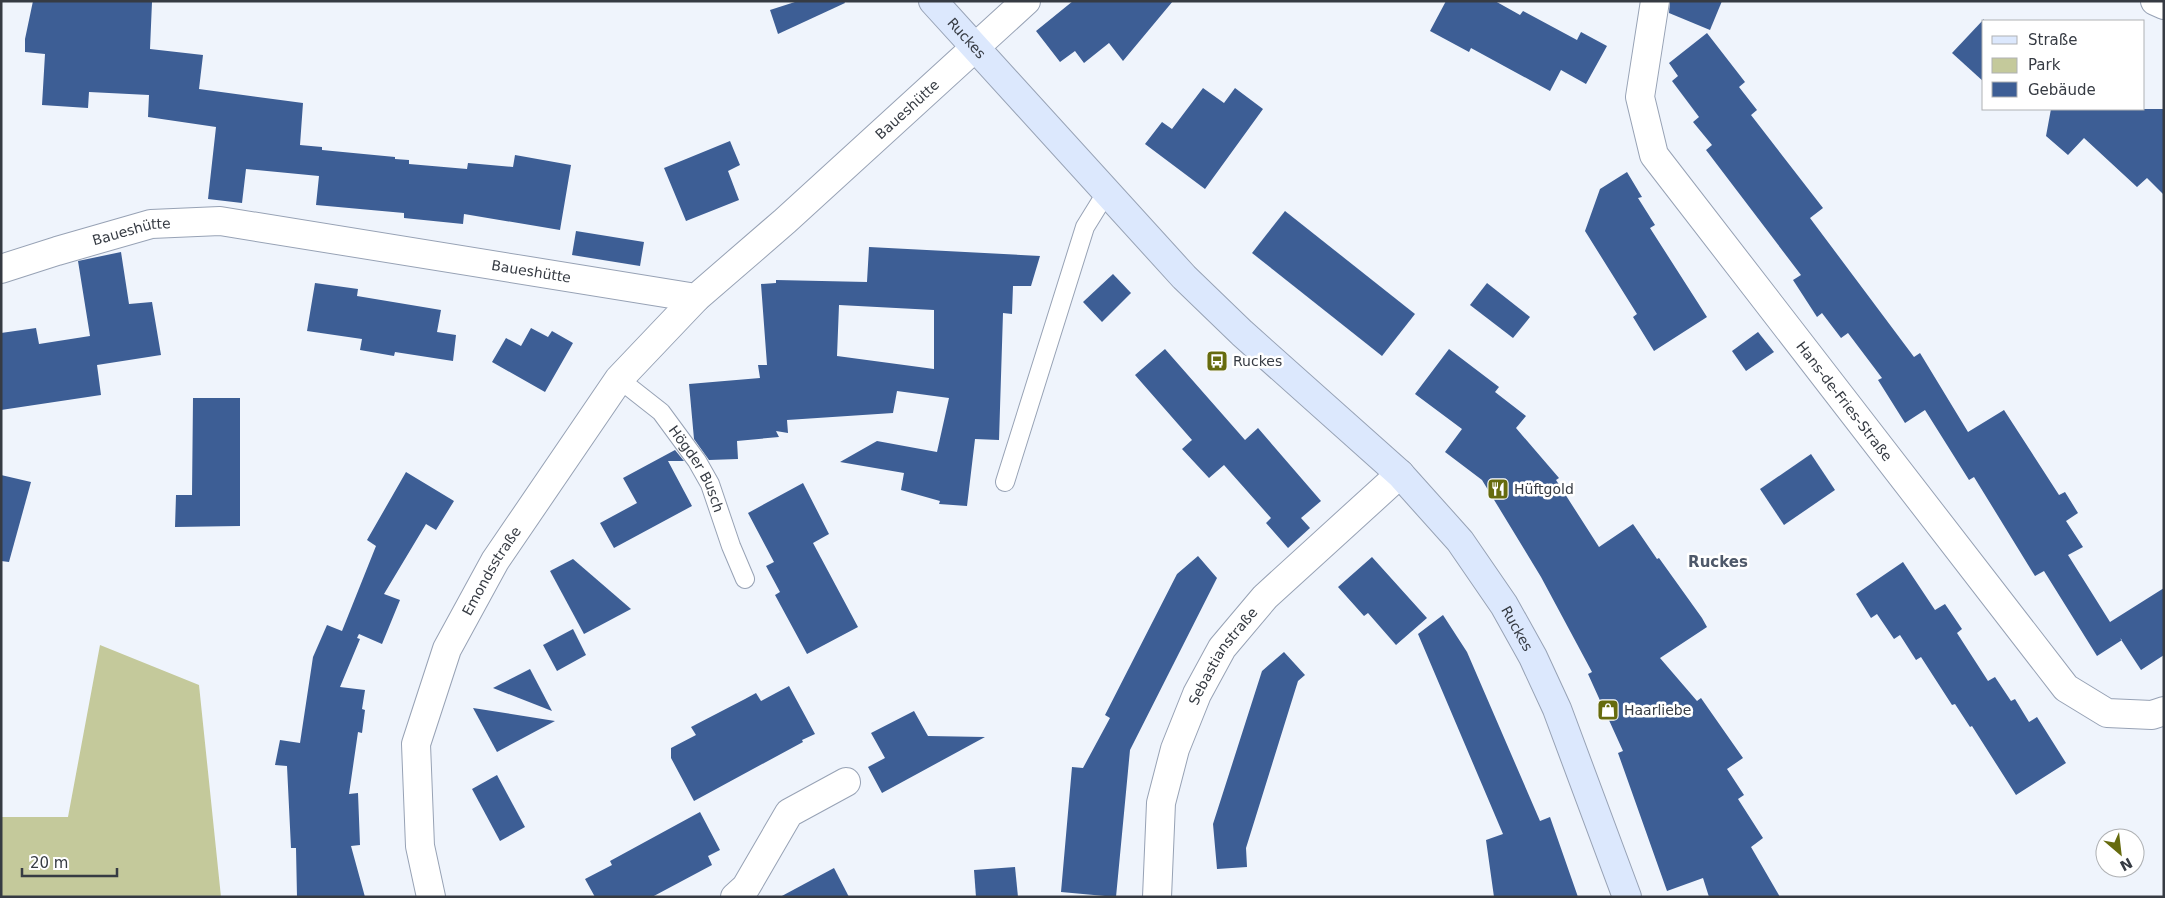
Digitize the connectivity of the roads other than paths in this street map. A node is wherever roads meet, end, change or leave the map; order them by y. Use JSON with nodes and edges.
{"nodes":[{"id":1,"x":932,"y":1,"type":"edge"},
{"id":2,"x":1026,"y":1,"type":"edge"},
{"id":3,"x":1655,"y":1,"type":"edge"},
{"id":4,"x":2155,"y":1,"type":"edge"},
{"id":5,"x":2164,"y":5,"type":"edge"},
{"id":6,"x":974,"y":48,"type":"junction"},
{"id":7,"x":1106,"y":193,"type":"junction"},
{"id":8,"x":1,"y":269,"type":"edge"},
{"id":9,"x":696,"y":298,"type":"junction"},
{"id":10,"x":619,"y":379,"type":"junction"},
{"id":11,"x":1400,"y":474,"type":"junction"},
{"id":12,"x":1005,"y":482,"type":"dead end"},
{"id":13,"x":745,"y":579,"type":"dead end"},
{"id":14,"x":2164,"y":711,"type":"edge"},
{"id":15,"x":846,"y":782,"type":"dead end"},
{"id":16,"x":431,"y":897,"type":"edge"},
{"id":17,"x":734,"y":897,"type":"edge"},
{"id":18,"x":1157,"y":897,"type":"edge"},
{"id":19,"x":1627,"y":897,"type":"edge"}],
"edges":[{"from":1,"to":6,"type":"main road","name":"Ruckes"},
{"from":2,"to":6,"type":"street","name":"Baueshütte"},
{"from":3,"to":14,"type":"street","name":"Hans-de-Fries-Straße"},
{"from":4,"to":5,"type":"street"},
{"from":6,"to":7,"type":"main road","name":"Ruckes"},
{"from":6,"to":9,"type":"street","name":"Baueshütte"},
{"from":7,"to":11,"type":"main road","name":"Ruckes"},
{"from":7,"to":12,"type":"lane"},
{"from":8,"to":9,"type":"street","name":"Baueshütte"},
{"from":9,"to":10,"type":"street","name":"Emondsstraße"},
{"from":10,"to":13,"type":"lane","name":"Högder Busch"},
{"from":10,"to":16,"type":"street","name":"Emondsstraße"},
{"from":11,"to":18,"type":"street","name":"Sebastianstraße"},
{"from":11,"to":19,"type":"main road","name":"Ruckes"},
{"from":15,"to":17,"type":"street"}]}
